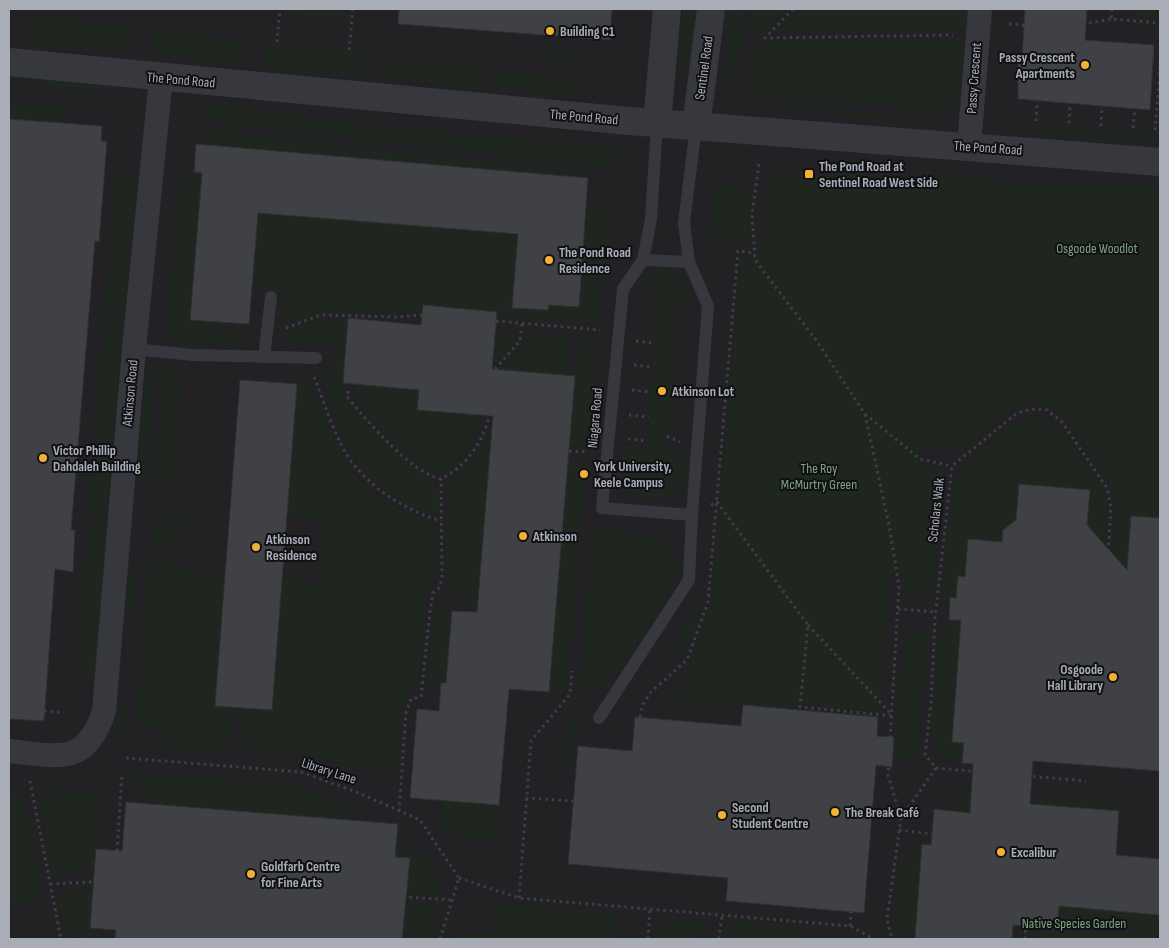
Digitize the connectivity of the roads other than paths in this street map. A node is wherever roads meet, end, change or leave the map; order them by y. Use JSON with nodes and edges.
{"nodes":[{"id":1,"x":667,"y":9,"type":"edge"},
{"id":2,"x":711,"y":9,"type":"edge"},
{"id":3,"x":980,"y":9,"type":"edge"},
{"id":4,"x":9,"y":62,"type":"edge"},
{"id":5,"x":161,"y":78,"type":"junction"},
{"id":6,"x":657,"y":124,"type":"junction"},
{"id":7,"x":696,"y":127,"type":"junction"},
{"id":8,"x":969,"y":147,"type":"junction"},
{"id":9,"x":1160,"y":162,"type":"edge"},
{"id":10,"x":643,"y":260,"type":"junction"},
{"id":11,"x":689,"y":262,"type":"junction"},
{"id":12,"x":271,"y":297,"type":"dead end"},
{"id":13,"x":134,"y":349,"type":"junction"},
{"id":14,"x":264,"y":356,"type":"junction"},
{"id":15,"x":311,"y":358,"type":"road end"},
{"id":16,"x":692,"y":515,"type":"junction"},
{"id":17,"x":599,"y":718,"type":"dead end"},
{"id":18,"x":9,"y":751,"type":"edge"}],
"edges":[{"from":1,"to":6,"type":"street"},
{"from":2,"to":7,"type":"street","name":"Sentinel Road"},
{"from":3,"to":8,"type":"street","name":"Passy Crescent"},
{"from":4,"to":5,"type":"street","name":"The Pond Road"},
{"from":5,"to":6,"type":"street","name":"The Pond Road"},
{"from":5,"to":13,"type":"street","name":"Atkinson Road"},
{"from":6,"to":7,"type":"street","name":"The Pond Road"},
{"from":6,"to":10,"type":"lane","name":"Niagara Road"},
{"from":7,"to":8,"type":"street","name":"The Pond Road"},
{"from":7,"to":11,"type":"lane"},
{"from":8,"to":9,"type":"street","name":"The Pond Road"},
{"from":10,"to":11,"type":"lane"},
{"from":10,"to":16,"type":"lane","name":"Niagara Road"},
{"from":11,"to":16,"type":"lane"},
{"from":12,"to":14,"type":"lane"},
{"from":13,"to":14,"type":"lane"},
{"from":13,"to":18,"type":"street","name":"Atkinson Road"},
{"from":14,"to":15,"type":"lane"},
{"from":16,"to":17,"type":"lane"}]}
